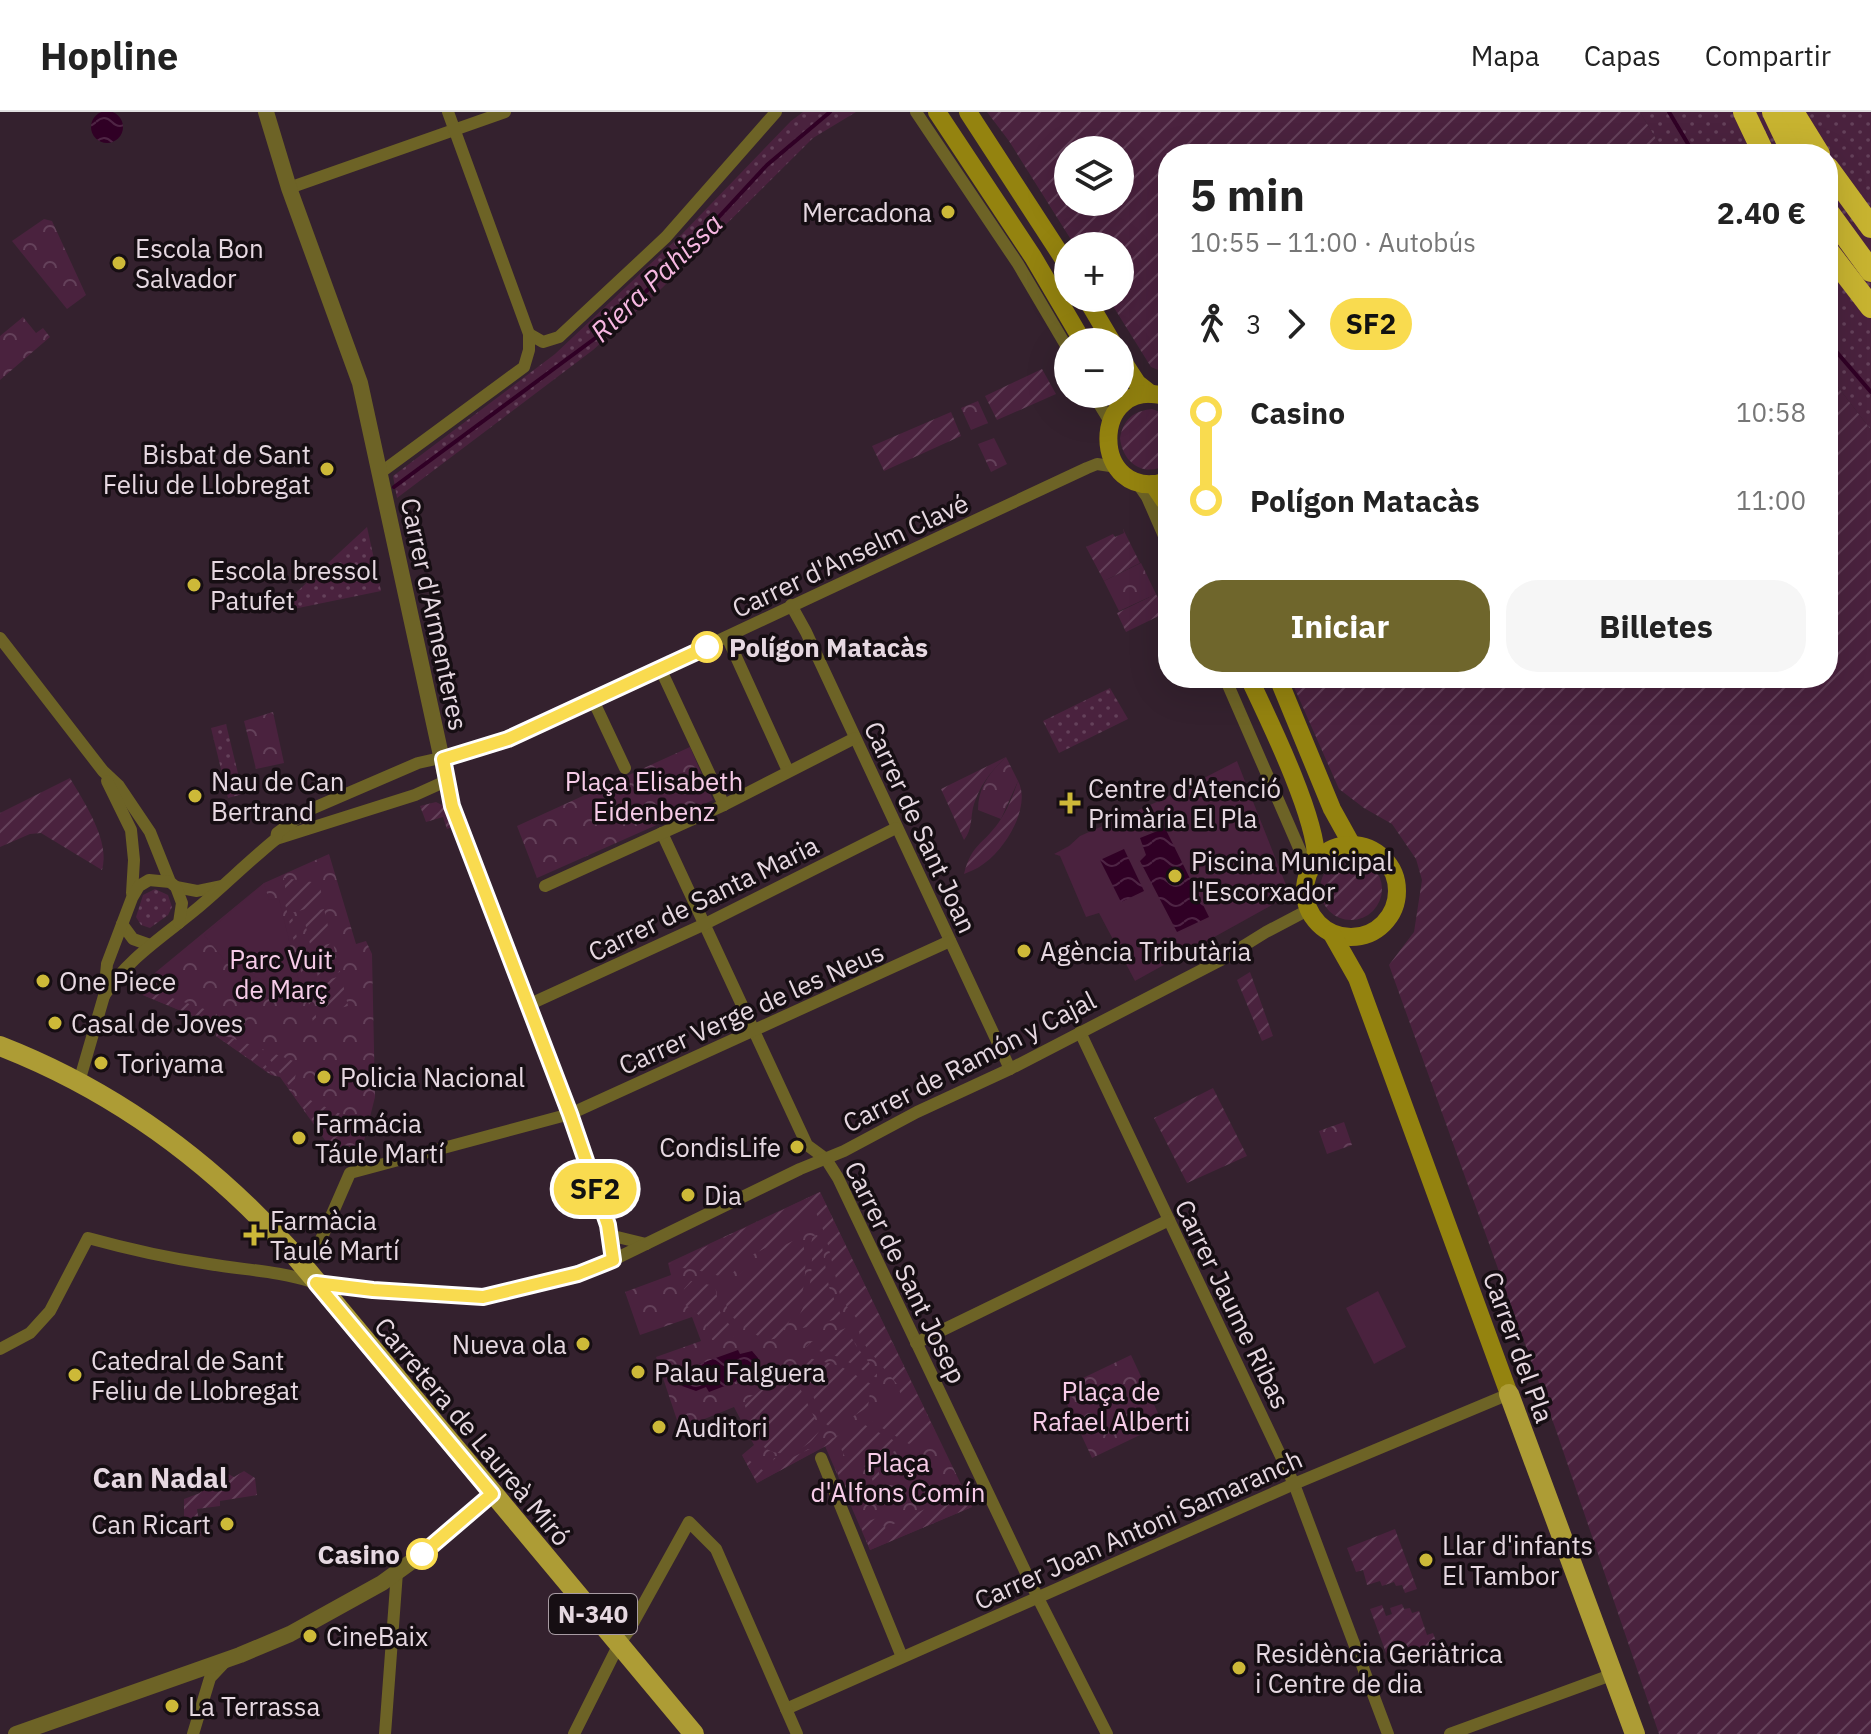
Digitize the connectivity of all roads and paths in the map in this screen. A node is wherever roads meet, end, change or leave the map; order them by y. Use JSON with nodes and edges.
{"nodes":[{"id":1,"x":266,"y":112,"type":"edge"},
{"id":2,"x":448,"y":112,"type":"edge"},
{"id":3,"x":505,"y":112,"type":"edge"},
{"id":4,"x":776,"y":112,"type":"edge"},
{"id":5,"x":916,"y":112,"type":"edge"},
{"id":6,"x":937,"y":112,"type":"edge"},
{"id":7,"x":968,"y":112,"type":"edge"},
{"id":8,"x":1744,"y":112,"type":"edge"},
{"id":9,"x":1773,"y":112,"type":"edge"},
{"id":10,"x":1793,"y":112,"type":"edge"},
{"id":11,"x":454,"y":130,"type":"junction"},
{"id":12,"x":1759,"y":144,"type":"edge"},
{"id":13,"x":1788,"y":144,"type":"edge"},
{"id":14,"x":1813,"y":144,"type":"edge"},
{"id":15,"x":1838,"y":182,"type":"edge"},
{"id":16,"x":289,"y":188,"type":"junction"},
{"id":17,"x":1838,"y":226,"type":"edge"},
{"id":18,"x":1871,"y":227,"type":"edge"},
{"id":19,"x":1054,"y":244,"type":"edge"},
{"id":20,"x":1838,"y":264,"type":"edge"},
{"id":21,"x":1871,"y":271,"type":"edge"},
{"id":22,"x":1871,"y":307,"type":"edge"},
{"id":23,"x":1056,"y":328,"type":"edge"},
{"id":24,"x":1075,"y":328,"type":"edge"},
{"id":25,"x":529,"y":334,"type":"junction"},
{"id":26,"x":1134,"y":378,"type":"edge"},
{"id":27,"x":1158,"y":395,"type":"edge"},
{"id":28,"x":1158,"y":396,"type":"edge"},
{"id":29,"x":1104,"y":408,"type":"edge"},
{"id":30,"x":1112,"y":408,"type":"edge"},
{"id":31,"x":1112,"y":418,"type":"junction"},
{"id":32,"x":1107,"y":446,"type":"junction"},
{"id":33,"x":1097,"y":464,"type":"junction"},
{"id":34,"x":1117,"y":467,"type":"junction"},
{"id":35,"x":380,"y":473,"type":"junction"},
{"id":36,"x":1152,"y":482,"type":"edge"},
{"id":37,"x":1158,"y":522,"type":"edge"},
{"id":38,"x":791,"y":605,"type":"junction"},
{"id":39,"x":727,"y":637,"type":"junction"},
{"id":40,"x":0,"y":638,"type":"edge"},
{"id":41,"x":660,"y":668,"type":"junction"},
{"id":42,"x":1230,"y":688,"type":"edge"},
{"id":43,"x":1253,"y":688,"type":"edge"},
{"id":44,"x":1282,"y":688,"type":"edge"},
{"id":45,"x":593,"y":700,"type":"junction"},
{"id":46,"x":855,"y":738,"type":"junction"},
{"id":47,"x":443,"y":759,"type":"junction"},
{"id":48,"x":625,"y":768,"type":"dead end"},
{"id":49,"x":103,"y":771,"type":"junction"},
{"id":50,"x":788,"y":771,"type":"junction"},
{"id":51,"x":446,"y":781,"type":"junction"},
{"id":52,"x":724,"y":805,"type":"junction"},
{"id":53,"x":896,"y":828,"type":"junction"},
{"id":54,"x":662,"y":833,"type":"junction"},
{"id":55,"x":276,"y":839,"type":"junction"},
{"id":56,"x":1352,"y":845,"type":"junction"},
{"id":57,"x":134,"y":860,"type":"junction"},
{"id":58,"x":161,"y":864,"type":"junction"},
{"id":59,"x":1312,"y":866,"type":"junction"},
{"id":60,"x":173,"y":885,"type":"junction"},
{"id":61,"x":221,"y":886,"type":"junction"},
{"id":62,"x":545,"y":886,"type":"dead end"},
{"id":63,"x":132,"y":898,"type":"junction"},
{"id":64,"x":1308,"y":910,"type":"junction"},
{"id":65,"x":179,"y":923,"type":"junction"},
{"id":66,"x":122,"y":924,"type":"junction"},
{"id":67,"x":705,"y":924,"type":"junction"},
{"id":68,"x":1332,"y":934,"type":"junction"},
{"id":69,"x":1368,"y":935,"type":"junction"},
{"id":70,"x":950,"y":941,"type":"junction"},
{"id":71,"x":150,"y":945,"type":"junction"},
{"id":72,"x":1357,"y":978,"type":"junction"},
{"id":73,"x":104,"y":996,"type":"junction"},
{"id":74,"x":528,"y":1005,"type":"junction"},
{"id":75,"x":754,"y":1031,"type":"junction"},
{"id":76,"x":1080,"y":1032,"type":"junction"},
{"id":77,"x":0,"y":1046,"type":"edge"},
{"id":78,"x":1010,"y":1069,"type":"junction"},
{"id":79,"x":79,"y":1082,"type":"junction"},
{"id":80,"x":570,"y":1114,"type":"junction"},
{"id":81,"x":826,"y":1159,"type":"junction"},
{"id":82,"x":1169,"y":1220,"type":"junction"},
{"id":83,"x":609,"y":1235,"type":"junction"},
{"id":84,"x":646,"y":1244,"type":"junction"},
{"id":85,"x":613,"y":1260,"type":"junction"},
{"id":86,"x":301,"y":1264,"type":"junction"},
{"id":87,"x":316,"y":1283,"type":"junction"},
{"id":88,"x":916,"y":1343,"type":"junction"},
{"id":89,"x":0,"y":1349,"type":"edge"},
{"id":90,"x":1509,"y":1394,"type":"junction"},
{"id":91,"x":821,"y":1458,"type":"dead end"},
{"id":92,"x":1294,"y":1484,"type":"junction"},
{"id":93,"x":492,"y":1494,"type":"junction"},
{"id":94,"x":397,"y":1572,"type":"junction"},
{"id":95,"x":1037,"y":1596,"type":"junction"},
{"id":96,"x":615,"y":1652,"type":"junction"},
{"id":97,"x":902,"y":1657,"type":"junction"},
{"id":98,"x":228,"y":1659,"type":"junction"},
{"id":99,"x":1611,"y":1675,"type":"junction"},
{"id":100,"x":786,"y":1709,"type":"junction"},
{"id":101,"x":16,"y":1734,"type":"edge"},
{"id":102,"x":193,"y":1734,"type":"edge"},
{"id":103,"x":385,"y":1734,"type":"edge"},
{"id":104,"x":574,"y":1734,"type":"edge"},
{"id":105,"x":694,"y":1734,"type":"edge"},
{"id":106,"x":797,"y":1734,"type":"edge"},
{"id":107,"x":1107,"y":1734,"type":"edge"},
{"id":108,"x":1388,"y":1734,"type":"edge"},
{"id":109,"x":1450,"y":1734,"type":"edge"},
{"id":110,"x":1635,"y":1734,"type":"edge"}],
"edges":[{"from":1,"to":16,"type":"street","name":"Carrer d'Armenteres"},
{"from":2,"to":11,"type":"street"},
{"from":3,"to":11,"type":"street"},
{"from":4,"to":25,"type":"street"},
{"from":5,"to":23,"type":"street"},
{"from":6,"to":24,"type":"main road"},
{"from":7,"to":19,"type":"main road"},
{"from":8,"to":12,"type":"highway"},
{"from":9,"to":13,"type":"highway"},
{"from":10,"to":14,"type":"highway"},
{"from":11,"to":16,"type":"street"},
{"from":11,"to":25,"type":"street"},
{"from":15,"to":18,"type":"highway"},
{"from":16,"to":35,"type":"street","name":"Carrer d'Armenteres"},
{"from":17,"to":21,"type":"highway"},
{"from":20,"to":22,"type":"highway"},
{"from":25,"to":35,"type":"street"},
{"from":26,"to":27,"type":"main road"},
{"from":28,"to":31,"type":"main road"},
{"from":29,"to":31,"type":"street"},
{"from":30,"to":31,"type":"main road"},
{"from":31,"to":32,"type":"main road"},
{"from":32,"to":33,"type":"street"},
{"from":32,"to":34,"type":"main road"},
{"from":33,"to":34,"type":"street"},
{"from":33,"to":38,"type":"street","name":"Carrer d'Anselm Clavé"},
{"from":34,"to":36,"type":"main road"},
{"from":35,"to":47,"type":"street","name":"Carrer d'Armenteres"},
{"from":36,"to":37,"type":"street"},
{"from":38,"to":39,"type":"street","name":"Carrer d'Anselm Clavé"},
{"from":38,"to":46,"type":"street","name":"Carrer de Sant Joan"},
{"from":39,"to":41,"type":"street","name":"Carrer d'Anselm Clavé"},
{"from":39,"to":50,"type":"street"},
{"from":40,"to":49,"type":"street"},
{"from":41,"to":45,"type":"street","name":"Carrer d'Anselm Clavé"},
{"from":41,"to":52,"type":"street"},
{"from":42,"to":59,"type":"street"},
{"from":43,"to":59,"type":"main road"},
{"from":44,"to":56,"type":"main road"},
{"from":45,"to":47,"type":"street","name":"Carrer d'Anselm Clavé"},
{"from":45,"to":48,"type":"street"},
{"from":46,"to":50,"type":"street"},
{"from":46,"to":53,"type":"street","name":"Carrer de Sant Joan"},
{"from":47,"to":51,"type":"street","name":"Carrer d'Armenteres"},
{"from":47,"to":55,"type":"street","name":"Carrer d'Anselm Clavé"},
{"from":49,"to":57,"type":"street"},
{"from":49,"to":58,"type":"street"},
{"from":50,"to":52,"type":"street"},
{"from":51,"to":55,"type":"street","name":"Carrer d'Anselm Clavé"},
{"from":51,"to":74,"type":"street","name":"Carrer d'Armenteres"},
{"from":52,"to":54,"type":"street"},
{"from":53,"to":67,"type":"street","name":"Carrer de Santa Maria"},
{"from":53,"to":70,"type":"street","name":"Carrer de Sant Joan"},
{"from":54,"to":62,"type":"street"},
{"from":54,"to":67,"type":"street","name":"Carrer de Sant Josep"},
{"from":55,"to":61,"type":"street","name":"Carrer d'Anselm Clavé"},
{"from":56,"to":59,"type":"main road"},
{"from":56,"to":69,"type":"main road"},
{"from":57,"to":58,"type":"street"},
{"from":57,"to":63,"type":"street"},
{"from":58,"to":60,"type":"street"},
{"from":59,"to":64,"type":"main road"},
{"from":60,"to":61,"type":"street"},
{"from":60,"to":63,"type":"street"},
{"from":60,"to":65,"type":"street"},
{"from":61,"to":65,"type":"street","name":"Carrer d'Anselm Clavé"},
{"from":63,"to":66,"type":"street"},
{"from":64,"to":68,"type":"main road"},
{"from":64,"to":76,"type":"street","name":"Carrer de Ramón y Cajal"},
{"from":65,"to":71,"type":"street"},
{"from":66,"to":71,"type":"street"},
{"from":66,"to":73,"type":"street"},
{"from":67,"to":74,"type":"street","name":"Carrer de Santa Maria"},
{"from":67,"to":75,"type":"street","name":"Carrer de Sant Josep"},
{"from":68,"to":69,"type":"main road"},
{"from":68,"to":72,"type":"main road","name":"Carrer del Pla"},
{"from":69,"to":72,"type":"main road"},
{"from":70,"to":75,"type":"street","name":"Carrer Verge de les Neus"},
{"from":70,"to":78,"type":"street","name":"Carrer de Sant Joan"},
{"from":71,"to":73,"type":"street"},
{"from":72,"to":90,"type":"main road","name":"Carrer del Pla"},
{"from":73,"to":79,"type":"street"},
{"from":74,"to":80,"type":"street","name":"Carrer d'Armenteres"},
{"from":75,"to":80,"type":"street","name":"Carrer Verge de les Neus"},
{"from":75,"to":81,"type":"street","name":"Carrer de Sant Josep"},
{"from":76,"to":78,"type":"street","name":"Carrer de Ramón y Cajal"},
{"from":76,"to":82,"type":"street","name":"Carrer Jaume Ribas"},
{"from":77,"to":79,"type":"main road","name":"Carretera de Laureà Miró","number":"N-340"},
{"from":78,"to":81,"type":"street","name":"Carrer de Ramón y Cajal"},
{"from":79,"to":86,"type":"main road","name":"Carretera de Laureà Miró","number":"N-340"},
{"from":80,"to":83,"type":"street","name":"Carrer d'Armenteres"},
{"from":80,"to":86,"type":"street","name":"Carrer Verge de les Neus"},
{"from":81,"to":84,"type":"street","name":"Carrer de Ramón y Cajal"},
{"from":81,"to":88,"type":"street","name":"Carrer de Sant Josep"},
{"from":82,"to":88,"type":"street"},
{"from":82,"to":92,"type":"street","name":"Carrer Jaume Ribas"},
{"from":83,"to":84,"type":"street"},
{"from":83,"to":85,"type":"street","name":"Carrer d'Armenteres"},
{"from":84,"to":85,"type":"street","name":"Carrer de Ramón y Cajal"},
{"from":85,"to":87,"type":"street","name":"Carrer de Ramón y Cajal"},
{"from":86,"to":87,"type":"main road","name":"Carretera de Laureà Miró","number":"N-340"},
{"from":87,"to":89,"type":"street"},
{"from":87,"to":93,"type":"main road","name":"Carretera de Laureà Miró","number":"N-340"},
{"from":88,"to":95,"type":"street","name":"Carrer de Sant Josep"},
{"from":90,"to":92,"type":"street","name":"Carrer Joan Antoni Samaranch"},
{"from":90,"to":99,"type":"main road","name":"Carrer del Pla"},
{"from":91,"to":97,"type":"street"},
{"from":92,"to":95,"type":"street","name":"Carrer Joan Antoni Samaranch"},
{"from":92,"to":108,"type":"street","name":"Carrer Jaume Ribas"},
{"from":93,"to":94,"type":"street"},
{"from":93,"to":96,"type":"main road","name":"Carretera de Laureà Miró","number":"N-340"},
{"from":94,"to":98,"type":"street"},
{"from":94,"to":103,"type":"street"},
{"from":95,"to":97,"type":"street","name":"Carrer Joan Antoni Samaranch"},
{"from":95,"to":107,"type":"street","name":"Carrer de Sant Josep"},
{"from":96,"to":100,"type":"street"},
{"from":96,"to":104,"type":"street"},
{"from":96,"to":105,"type":"main road","name":"Carretera de Laureà Miró","number":"N-340"},
{"from":97,"to":100,"type":"street","name":"Carrer Joan Antoni Samaranch"},
{"from":98,"to":101,"type":"street"},
{"from":98,"to":102,"type":"street"},
{"from":99,"to":109,"type":"street"},
{"from":99,"to":110,"type":"main road","name":"Carrer del Pla"},
{"from":100,"to":106,"type":"street"}]}
